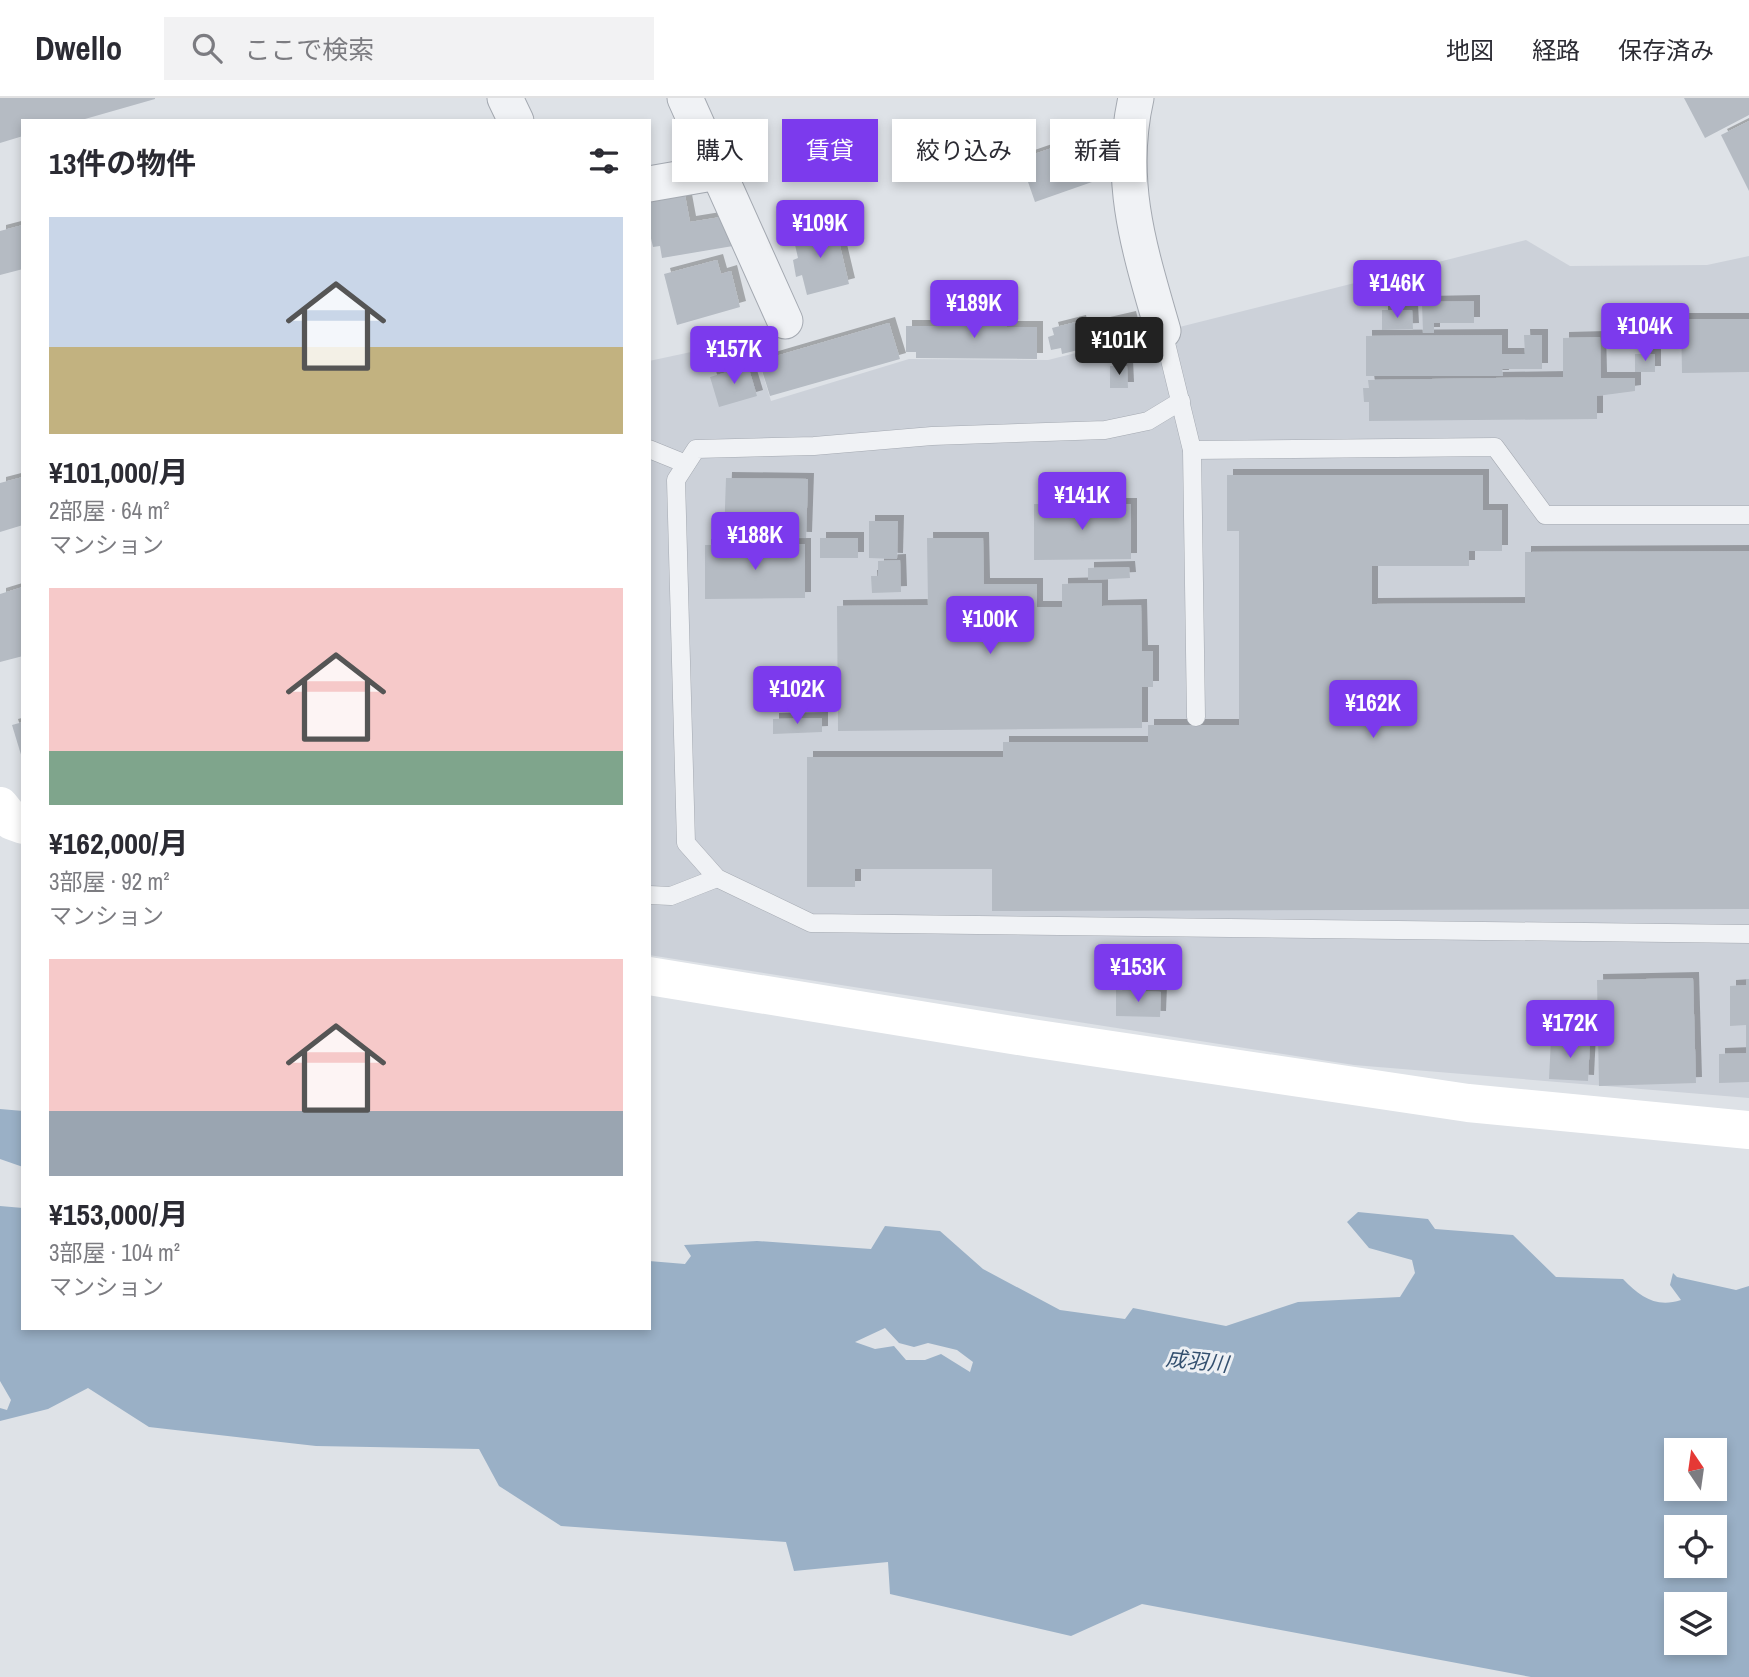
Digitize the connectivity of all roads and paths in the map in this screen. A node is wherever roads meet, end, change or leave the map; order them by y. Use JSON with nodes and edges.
{"nodes":[{"id":1,"x":505,"y":98,"type":"edge"},
{"id":2,"x":685,"y":98,"type":"edge"},
{"id":3,"x":1136,"y":98,"type":"edge"},
{"id":4,"x":515,"y":119,"type":"edge"},
{"id":5,"x":694,"y":119,"type":"edge"},
{"id":6,"x":672,"y":180,"type":"edge"},
{"id":7,"x":722,"y":182,"type":"edge"},
{"id":8,"x":651,"y":184,"type":"edge"},
{"id":9,"x":785,"y":321,"type":"dead end"},
{"id":10,"x":1163,"y":331,"type":"joint"},
{"id":11,"x":1181,"y":401,"type":"junction"},
{"id":12,"x":651,"y":450,"type":"edge"},
{"id":13,"x":1192,"y":450,"type":"junction"},
{"id":14,"x":686,"y":464,"type":"junction"},
{"id":15,"x":1749,"y":515,"type":"edge"},
{"id":16,"x":1196,"y":717,"type":"dead end"},
{"id":17,"x":0,"y":806,"type":"edge"},
{"id":18,"x":21,"y":824,"type":"edge"},
{"id":19,"x":717,"y":878,"type":"junction"},
{"id":20,"x":651,"y":895,"type":"edge"},
{"id":21,"x":1749,"y":934,"type":"edge"},
{"id":22,"x":651,"y":976,"type":"edge"},
{"id":23,"x":1749,"y":1130,"type":"edge"}],
"edges":[{"from":1,"to":4,"type":"street"},
{"from":2,"to":5,"type":"street"},
{"from":3,"to":10,"type":"street"},
{"from":6,"to":8,"type":"street"},
{"from":7,"to":9,"type":"street"},
{"from":10,"to":11,"type":"lane"},
{"from":11,"to":13,"type":"lane"},
{"from":11,"to":14,"type":"lane"},
{"from":12,"to":14,"type":"lane"},
{"from":13,"to":15,"type":"lane"},
{"from":13,"to":16,"type":"lane"},
{"from":14,"to":19,"type":"lane"},
{"from":17,"to":18,"type":"street"},
{"from":19,"to":20,"type":"lane"},
{"from":19,"to":21,"type":"lane"},
{"from":22,"to":23,"type":"street"}]}
